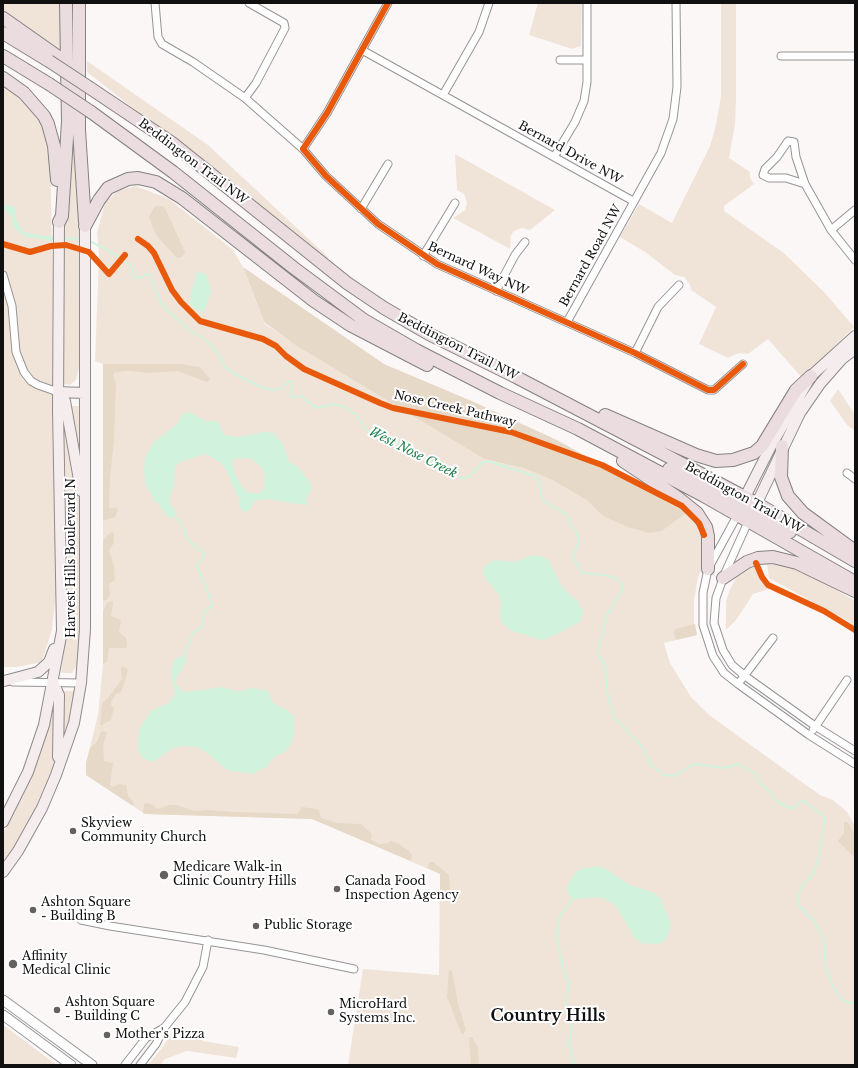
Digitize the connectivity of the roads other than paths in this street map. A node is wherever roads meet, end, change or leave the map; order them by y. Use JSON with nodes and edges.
{"nodes":[{"id":1,"x":66,"y":3,"type":"edge"},
{"id":2,"x":79,"y":3,"type":"edge"},
{"id":3,"x":155,"y":3,"type":"edge"},
{"id":4,"x":249,"y":3,"type":"edge"},
{"id":5,"x":388,"y":3,"type":"edge"},
{"id":6,"x":489,"y":3,"type":"edge"},
{"id":7,"x":587,"y":3,"type":"edge"},
{"id":8,"x":676,"y":3,"type":"edge"},
{"id":9,"x":3,"y":18,"type":"edge"},
{"id":10,"x":3,"y":33,"type":"edge"},
{"id":11,"x":362,"y":50,"type":"junction"},
{"id":12,"x":3,"y":56,"type":"edge"},
{"id":13,"x":781,"y":56,"type":"dead end"},
{"id":14,"x":855,"y":56,"type":"edge"},
{"id":15,"x":53,"y":59,"type":"junction"},
{"id":16,"x":560,"y":60,"type":"dead end"},
{"id":17,"x":587,"y":60,"type":"junction"},
{"id":18,"x":3,"y":78,"type":"edge"},
{"id":19,"x":443,"y":95,"type":"junction"},
{"id":20,"x":245,"y":98,"type":"junction"},
{"id":21,"x":303,"y":149,"type":"junction"},
{"id":22,"x":554,"y":157,"type":"junction"},
{"id":23,"x":388,"y":164,"type":"dead end"},
{"id":24,"x":805,"y":184,"type":"junction"},
{"id":25,"x":633,"y":201,"type":"junction"},
{"id":26,"x":455,"y":202,"type":"dead end"},
{"id":27,"x":361,"y":209,"type":"junction"},
{"id":28,"x":855,"y":210,"type":"edge"},
{"id":29,"x":59,"y":222,"type":"junction"},
{"id":30,"x":85,"y":226,"type":"junction"},
{"id":31,"x":831,"y":230,"type":"junction"},
{"id":32,"x":525,"y":242,"type":"dead end"},
{"id":33,"x":423,"y":256,"type":"junction"},
{"id":34,"x":855,"y":260,"type":"edge"},
{"id":35,"x":3,"y":275,"type":"edge"},
{"id":36,"x":679,"y":285,"type":"dead end"},
{"id":37,"x":496,"y":291,"type":"junction"},
{"id":38,"x":567,"y":322,"type":"junction"},
{"id":39,"x":855,"y":336,"type":"edge"},
{"id":40,"x":855,"y":348,"type":"edge"},
{"id":41,"x":634,"y":353,"type":"junction"},
{"id":42,"x":743,"y":364,"type":"dead end"},
{"id":43,"x":811,"y":376,"type":"junction"},
{"id":44,"x":58,"y":392,"type":"junction"},
{"id":45,"x":85,"y":393,"type":"junction"},
{"id":46,"x":500,"y":393,"type":"junction"},
{"id":47,"x":551,"y":395,"type":"junction"},
{"id":48,"x":578,"y":429,"type":"junction"},
{"id":49,"x":782,"y":446,"type":"junction"},
{"id":50,"x":847,"y":473,"type":"dead end"},
{"id":51,"x":855,"y":479,"type":"edge"},
{"id":52,"x":741,"y":506,"type":"junction"},
{"id":53,"x":752,"y":513,"type":"junction"},
{"id":54,"x":85,"y":519,"type":"junction"},
{"id":55,"x":712,"y":554,"type":"junction"},
{"id":56,"x":854,"y":557,"type":"edge"},
{"id":57,"x":730,"y":560,"type":"junction"},
{"id":58,"x":708,"y":569,"type":"joint"},
{"id":59,"x":723,"y":578,"type":"junction"},
{"id":60,"x":855,"y":582,"type":"edge"},
{"id":61,"x":855,"y":591,"type":"edge"},
{"id":62,"x":62,"y":600,"type":"junction"},
{"id":63,"x":773,"y":638,"type":"dead end"},
{"id":64,"x":745,"y":676,"type":"junction"},
{"id":65,"x":847,"y":680,"type":"dead end"},
{"id":66,"x":4,"y":681,"type":"edge"},
{"id":67,"x":53,"y":682,"type":"junction"},
{"id":68,"x":81,"y":683,"type":"junction"},
{"id":69,"x":738,"y":684,"type":"junction"},
{"id":70,"x":815,"y":726,"type":"junction"},
{"id":71,"x":809,"y":735,"type":"junction"},
{"id":72,"x":855,"y":751,"type":"edge"},
{"id":73,"x":855,"y":764,"type":"edge"},
{"id":74,"x":56,"y":775,"type":"junction"},
{"id":75,"x":3,"y":822,"type":"edge"},
{"id":76,"x":3,"y":872,"type":"edge"},
{"id":77,"x":81,"y":920,"type":"dead end"},
{"id":78,"x":208,"y":940,"type":"junction"},
{"id":79,"x":354,"y":969,"type":"dead end"},
{"id":80,"x":3,"y":1000,"type":"edge"},
{"id":81,"x":3,"y":1016,"type":"edge"},
{"id":82,"x":164,"y":1028,"type":"junction"},
{"id":83,"x":70,"y":1065,"type":"edge"},
{"id":84,"x":92,"y":1065,"type":"edge"},
{"id":85,"x":125,"y":1065,"type":"edge"},
{"id":86,"x":140,"y":1065,"type":"edge"}],
"edges":[{"from":1,"to":29,"type":"main road"},
{"from":2,"to":30,"type":"main road"},
{"from":3,"to":20,"type":"street","name":"Bernard Way NW"},
{"from":4,"to":20,"type":"street"},
{"from":5,"to":11,"type":"street"},
{"from":6,"to":19,"type":"street"},
{"from":7,"to":17,"type":"street"},
{"from":8,"to":25,"type":"street"},
{"from":9,"to":15,"type":"main road"},
{"from":10,"to":15,"type":"main road"},
{"from":11,"to":19,"type":"street","name":"Bernard Drive NW"},
{"from":11,"to":21,"type":"street"},
{"from":12,"to":46,"type":"main road","name":"Beddington Trail NW","bridge":true},
{"from":13,"to":14,"type":"street"},
{"from":15,"to":47,"type":"main road","name":"Beddington Trail NW","bridge":true},
{"from":16,"to":17,"type":"street"},
{"from":17,"to":22,"type":"street"},
{"from":18,"to":29,"type":"main road"},
{"from":19,"to":22,"type":"street","name":"Bernard Drive NW"},
{"from":20,"to":21,"type":"street","name":"Bernard Way NW"},
{"from":21,"to":27,"type":"street","name":"Bernard Way NW"},
{"from":22,"to":25,"type":"street","name":"Bernard Drive NW"},
{"from":23,"to":27,"type":"street"},
{"from":24,"to":24,"type":"street"},
{"from":24,"to":31,"type":"street"},
{"from":25,"to":38,"type":"street","name":"Bernard Road NW"},
{"from":26,"to":33,"type":"street"},
{"from":27,"to":33,"type":"street","name":"Bernard Way NW"},
{"from":28,"to":31,"type":"street"},
{"from":29,"to":44,"type":"main road","name":"Harvest Hills Boulevard N"},
{"from":30,"to":45,"type":"main road","name":"Harvest Hills Boulevard N"},
{"from":30,"to":46,"type":"main road"},
{"from":31,"to":34,"type":"street"},
{"from":32,"to":37,"type":"street"},
{"from":33,"to":37,"type":"street","name":"Bernard Way NW"},
{"from":35,"to":44,"type":"street"},
{"from":36,"to":41,"type":"street"},
{"from":37,"to":38,"type":"street","name":"Bernard Way NW"},
{"from":38,"to":41,"type":"street","name":"Bernard Way NW"},
{"from":39,"to":43,"type":"main road"},
{"from":40,"to":49,"type":"main road"},
{"from":41,"to":42,"type":"street","name":"Bernard Way NW"},
{"from":43,"to":47,"type":"main road"},
{"from":43,"to":52,"type":"main road"},
{"from":44,"to":45,"type":"main road"},
{"from":44,"to":54,"type":"main road"},
{"from":44,"to":62,"type":"main road","name":"Harvest Hills Boulevard N"},
{"from":45,"to":54,"type":"main road","name":"Harvest Hills Boulevard N"},
{"from":46,"to":48,"type":"main road","name":"Beddington Trail NW"},
{"from":47,"to":52,"type":"main road","name":"Beddington Trail NW"},
{"from":48,"to":52,"type":"main road","name":"Beddington Trail NW"},
{"from":48,"to":55,"type":"main road"},
{"from":49,"to":53,"type":"main road"},
{"from":49,"to":56,"type":"main road"},
{"from":50,"to":51,"type":"street"},
{"from":52,"to":53,"type":"main road"},
{"from":52,"to":53,"type":"main road","name":"Beddington Trail NW"},
{"from":52,"to":55,"type":"street"},
{"from":53,"to":56,"type":"main road"},
{"from":53,"to":57,"type":"street"},
{"from":53,"to":60,"type":"main road","name":"Beddington Trail NW"},
{"from":54,"to":68,"type":"main road","name":"Harvest Hills Boulevard N"},
{"from":55,"to":57,"type":"street"},
{"from":55,"to":58,"type":"main road"},
{"from":57,"to":59,"type":"street"},
{"from":58,"to":69,"type":"street"},
{"from":59,"to":61,"type":"main road"},
{"from":59,"to":64,"type":"street"},
{"from":62,"to":66,"type":"main road"},
{"from":62,"to":67,"type":"main road","name":"Harvest Hills Boulevard N"},
{"from":63,"to":64,"type":"street"},
{"from":64,"to":69,"type":"street"},
{"from":64,"to":70,"type":"street"},
{"from":65,"to":70,"type":"street"},
{"from":66,"to":67,"type":"street"},
{"from":67,"to":68,"type":"street"},
{"from":67,"to":74,"type":"main road"},
{"from":67,"to":75,"type":"main road","name":"Harvest Hills Boulevard N"},
{"from":68,"to":74,"type":"main road","name":"Harvest Hills Boulevard N"},
{"from":69,"to":71,"type":"street"},
{"from":70,"to":71,"type":"street"},
{"from":70,"to":72,"type":"street"},
{"from":71,"to":73,"type":"street"},
{"from":74,"to":76,"type":"main road","name":"Harvest Hills Boulevard N"},
{"from":77,"to":78,"type":"street"},
{"from":78,"to":79,"type":"street"},
{"from":78,"to":82,"type":"street"},
{"from":80,"to":84,"type":"street"},
{"from":81,"to":83,"type":"street"},
{"from":82,"to":85,"type":"street"},
{"from":82,"to":86,"type":"street"}]}
